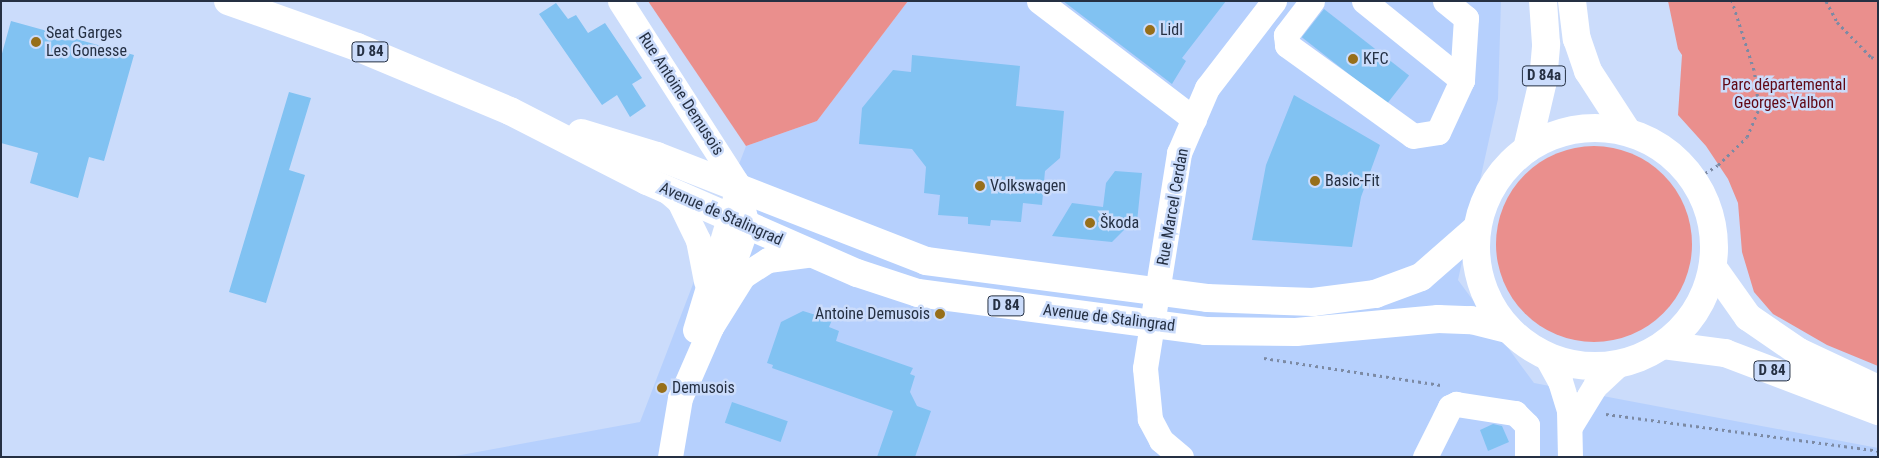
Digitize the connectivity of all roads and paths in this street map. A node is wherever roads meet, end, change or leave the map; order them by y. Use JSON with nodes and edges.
{"nodes":[{"id":1,"x":228,"y":1,"type":"edge"},
{"id":2,"x":620,"y":1,"type":"edge"},
{"id":3,"x":1039,"y":1,"type":"edge"},
{"id":4,"x":1274,"y":1,"type":"edge"},
{"id":5,"x":1312,"y":1,"type":"edge"},
{"id":6,"x":1364,"y":1,"type":"edge"},
{"id":7,"x":1445,"y":1,"type":"edge"},
{"id":8,"x":1543,"y":1,"type":"edge"},
{"id":9,"x":1572,"y":1,"type":"edge"},
{"id":10,"x":1732,"y":1,"type":"edge"},
{"id":11,"x":1826,"y":1,"type":"edge"},
{"id":12,"x":1878,"y":59,"type":"edge"},
{"id":13,"x":1462,"y":80,"type":"junction"},
{"id":14,"x":510,"y":111,"type":"junction"},
{"id":15,"x":1194,"y":120,"type":"junction"},
{"id":16,"x":1627,"y":131,"type":"junction"},
{"id":17,"x":1527,"y":149,"type":"junction"},
{"id":18,"x":1694,"y":180,"type":"junction"},
{"id":19,"x":665,"y":189,"type":"junction"},
{"id":20,"x":738,"y":189,"type":"junction"},
{"id":21,"x":738,"y":221,"type":"junction"},
{"id":22,"x":1477,"y":228,"type":"junction"},
{"id":23,"x":814,"y":254,"type":"junction"},
{"id":24,"x":1714,"y":269,"type":"junction"},
{"id":25,"x":706,"y":288,"type":"junction"},
{"id":26,"x":1159,"y":291,"type":"junction"},
{"id":27,"x":1151,"y":324,"type":"junction"},
{"id":28,"x":711,"y":327,"type":"junction"},
{"id":29,"x":1507,"y":328,"type":"junction"},
{"id":30,"x":1663,"y":345,"type":"junction"},
{"id":31,"x":1546,"y":356,"type":"junction"},
{"id":32,"x":1619,"y":364,"type":"junction"},
{"id":33,"x":1878,"y":389,"type":"edge"},
{"id":34,"x":680,"y":398,"type":"junction"},
{"id":35,"x":1878,"y":411,"type":"edge"},
{"id":36,"x":1572,"y":425,"type":"junction"},
{"id":37,"x":670,"y":457,"type":"edge"},
{"id":38,"x":1181,"y":457,"type":"edge"},
{"id":39,"x":1424,"y":457,"type":"edge"},
{"id":40,"x":1527,"y":457,"type":"edge"},
{"id":41,"x":1570,"y":457,"type":"edge"}],
"edges":[{"from":1,"to":14,"type":"main road","name":"Avenue de Stalingrad","number":"D 84"},
{"from":2,"to":20,"type":"street","name":"Rue Antoine Demusois"},
{"from":3,"to":15,"type":"street"},
{"from":4,"to":15,"type":"street","name":"Rue Marcel Cerdan"},
{"from":5,"to":13,"type":"street"},
{"from":6,"to":13,"type":"street"},
{"from":7,"to":13,"type":"street"},
{"from":8,"to":17,"type":"main road","number":"D 84a"},
{"from":9,"to":16,"type":"main road","number":"D 84A"},
{"from":10,"to":18,"type":"path"},
{"from":11,"to":12,"type":"path"},
{"from":14,"to":19,"type":"main road","name":"Avenue de Stalingrad","number":"D 84"},
{"from":14,"to":20,"type":"main road","name":"Avenue de Stalingrad","number":"D 84"},
{"from":15,"to":26,"type":"street","name":"Rue Marcel Cerdan"},
{"from":16,"to":17,"type":"main road"},
{"from":16,"to":18,"type":"main road"},
{"from":17,"to":22,"type":"main road"},
{"from":18,"to":24,"type":"main road"},
{"from":19,"to":21,"type":"main road","name":"Avenue de Stalingrad","number":"D 84"},
{"from":19,"to":25,"type":"street"},
{"from":20,"to":21,"type":"street","name":"Rue Antoine Demusois"},
{"from":20,"to":26,"type":"main road","name":"Avenue de Stalingrad","number":"D 84"},
{"from":21,"to":23,"type":"main road","name":"Avenue de Stalingrad","number":"D 84"},
{"from":21,"to":25,"type":"street"},
{"from":21,"to":28,"type":"street"},
{"from":22,"to":26,"type":"main road","name":"Avenue de Stalingrad","number":"D 84"},
{"from":22,"to":29,"type":"main road"},
{"from":23,"to":27,"type":"main road","name":"Avenue de Stalingrad","number":"D 84"},
{"from":23,"to":28,"type":"street"},
{"from":24,"to":30,"type":"main road"},
{"from":24,"to":33,"type":"main road","number":"D 84"},
{"from":25,"to":34,"type":"street"},
{"from":26,"to":27,"type":"street","name":"Rue Marcel Cerdan"},
{"from":27,"to":29,"type":"main road","name":"Avenue de Stalingrad","number":"D 84"},
{"from":27,"to":38,"type":"street","name":"Rue Marcel Cerdan"},
{"from":28,"to":34,"type":"street"},
{"from":29,"to":31,"type":"main road"},
{"from":30,"to":32,"type":"main road"},
{"from":30,"to":35,"type":"main road","number":"D 84"},
{"from":31,"to":32,"type":"main road"},
{"from":31,"to":36,"type":"street"},
{"from":32,"to":36,"type":"street"},
{"from":34,"to":37,"type":"street"},
{"from":36,"to":41,"type":"street"},
{"from":39,"to":40,"type":"street"}]}
